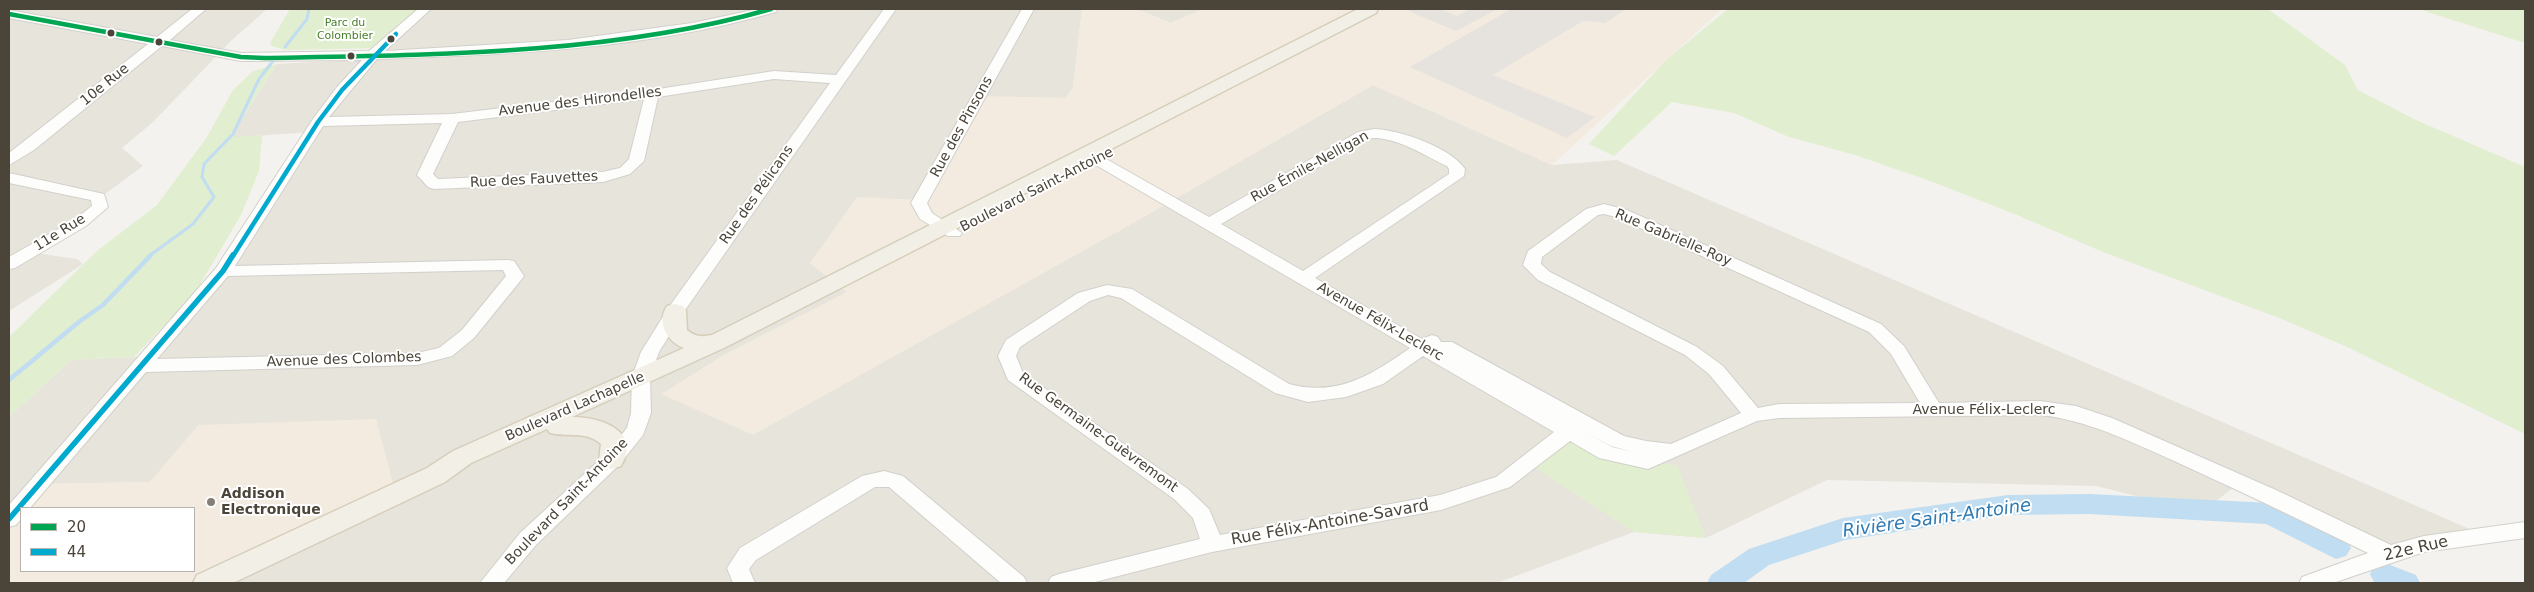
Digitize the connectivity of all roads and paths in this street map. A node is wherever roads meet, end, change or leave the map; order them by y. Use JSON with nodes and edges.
{"nodes":[{"id":1,"x":24,"y":9,"type":"edge"},
{"id":2,"x":200,"y":9,"type":"edge"},
{"id":3,"x":424,"y":9,"type":"edge"},
{"id":4,"x":735,"y":9,"type":"edge"},
{"id":5,"x":771,"y":9,"type":"edge"},
{"id":6,"x":890,"y":9,"type":"edge"},
{"id":7,"x":1028,"y":9,"type":"edge"},
{"id":8,"x":1370,"y":9,"type":"edge"},
{"id":9,"x":1385,"y":9,"type":"edge"},
{"id":10,"x":9,"y":14,"type":"edge"},
{"id":11,"x":162,"y":39,"type":"junction"},
{"id":12,"x":377,"y":52,"type":"junction"},
{"id":13,"x":840,"y":79,"type":"junction"},
{"id":14,"x":652,"y":94,"type":"junction"},
{"id":15,"x":452,"y":118,"type":"junction"},
{"id":16,"x":318,"y":122,"type":"junction"},
{"id":17,"x":1095,"y":155,"type":"junction"},
{"id":18,"x":9,"y":160,"type":"edge"},
{"id":19,"x":9,"y":178,"type":"edge"},
{"id":20,"x":1213,"y":221,"type":"junction"},
{"id":21,"x":948,"y":230,"type":"junction"},
{"id":22,"x":9,"y":264,"type":"edge"},
{"id":23,"x":223,"y":271,"type":"junction"},
{"id":24,"x":1309,"y":275,"type":"junction"},
{"id":25,"x":675,"y":311,"type":"junction"},
{"id":26,"x":716,"y":343,"type":"junction"},
{"id":27,"x":1429,"y":343,"type":"junction"},
{"id":28,"x":139,"y":366,"type":"junction"},
{"id":29,"x":688,"y":369,"type":"joint"},
{"id":30,"x":641,"y":383,"type":"junction"},
{"id":31,"x":1934,"y":409,"type":"junction"},
{"id":32,"x":1754,"y":415,"type":"junction"},
{"id":33,"x":1576,"y":426,"type":"junction"},
{"id":34,"x":559,"y":427,"type":"junction"},
{"id":35,"x":612,"y":460,"type":"junction"},
{"id":36,"x":436,"y":475,"type":"junction"},
{"id":37,"x":9,"y":519,"type":"edge"},
{"id":38,"x":2525,"y":530,"type":"edge"},
{"id":39,"x":1212,"y":544,"type":"junction"},
{"id":40,"x":2388,"y":554,"type":"junction"},
{"id":41,"x":207,"y":583,"type":"edge"},
{"id":42,"x":491,"y":583,"type":"edge"},
{"id":43,"x":744,"y":583,"type":"edge"},
{"id":44,"x":1016,"y":583,"type":"edge"},
{"id":45,"x":1059,"y":583,"type":"edge"},
{"id":46,"x":2310,"y":583,"type":"edge"}],
"edges":[{"from":1,"to":11,"type":"street"},
{"from":2,"to":11,"type":"street","name":"10e Rue"},
{"from":3,"to":12,"type":"street"},
{"from":4,"to":12,"type":"street"},
{"from":5,"to":12,"type":"street"},
{"from":6,"to":13,"type":"street","name":"Rue des Pélicans"},
{"from":7,"to":21,"type":"street","name":"Rue des Pinsons"},
{"from":8,"to":17,"type":"main road","name":"Boulevard Saint-Antoine"},
{"from":9,"to":17,"type":"main road","name":"Boulevard Saint-Antoine"},
{"from":10,"to":11,"type":"street"},
{"from":11,"to":12,"type":"street"},
{"from":11,"to":18,"type":"street","name":"10e Rue"},
{"from":12,"to":16,"type":"street"},
{"from":13,"to":14,"type":"street","name":"Avenue des Hirondelles"},
{"from":13,"to":25,"type":"street","name":"Rue des Pélicans"},
{"from":14,"to":15,"type":"street","name":"Avenue des Hirondelles"},
{"from":14,"to":15,"type":"street","name":"Rue des Fauvettes"},
{"from":15,"to":16,"type":"street","name":"Avenue des Hirondelles"},
{"from":16,"to":23,"type":"street"},
{"from":17,"to":20,"type":"street","name":"Avenue Félix-Leclerc"},
{"from":17,"to":21,"type":"main road","name":"Boulevard Saint-Antoine"},
{"from":19,"to":22,"type":"street","name":"11e Rue"},
{"from":20,"to":24,"type":"street","name":"Avenue Félix-Leclerc"},
{"from":20,"to":24,"type":"street","name":"Rue Émile-Nelligan"},
{"from":21,"to":26,"type":"main road","name":"Boulevard Saint-Antoine"},
{"from":21,"to":29,"type":"main road","name":"Boulevard Saint-Antoine"},
{"from":23,"to":28,"type":"street"},
{"from":23,"to":28,"type":"street","name":"Avenue des Colombes"},
{"from":24,"to":27,"type":"street","name":"Avenue Félix-Leclerc"},
{"from":25,"to":26,"type":"main road"},
{"from":25,"to":30,"type":"street","name":"Rue des Pélicans"},
{"from":26,"to":30,"type":"main road","name":"Boulevard Lachapelle"},
{"from":27,"to":33,"type":"street","name":"Avenue Félix-Leclerc"},
{"from":27,"to":39,"type":"street","name":"Rue Germaine-Guèvremont"},
{"from":28,"to":37,"type":"street"},
{"from":29,"to":30,"type":"main road","name":"Boulevard Lachapelle"},
{"from":30,"to":34,"type":"main road","name":"Boulevard Lachapelle"},
{"from":30,"to":35,"type":"street","name":"Boulevard Saint-Antoine"},
{"from":30,"to":36,"type":"main road","name":"Boulevard Lachapelle"},
{"from":31,"to":32,"type":"street","name":"Avenue Félix-Leclerc"},
{"from":31,"to":32,"type":"street","name":"Rue Gabrielle-Roy"},
{"from":31,"to":40,"type":"street","name":"Avenue Félix-Leclerc"},
{"from":32,"to":33,"type":"street","name":"Avenue Félix-Leclerc"},
{"from":33,"to":39,"type":"street","name":"Rue Félix-Antoine-Savard"},
{"from":34,"to":35,"type":"main road"},
{"from":34,"to":36,"type":"main road","name":"Boulevard Lachapelle"},
{"from":35,"to":42,"type":"street","name":"Boulevard Saint-Antoine"},
{"from":36,"to":41,"type":"main road","name":"Boulevard Lachapelle"},
{"from":38,"to":40,"type":"street","name":"22e Rue"},
{"from":39,"to":45,"type":"street","name":"Rue Félix-Antoine-Savard"},
{"from":40,"to":46,"type":"street","name":"22e Rue"},
{"from":43,"to":44,"type":"street"}]}
